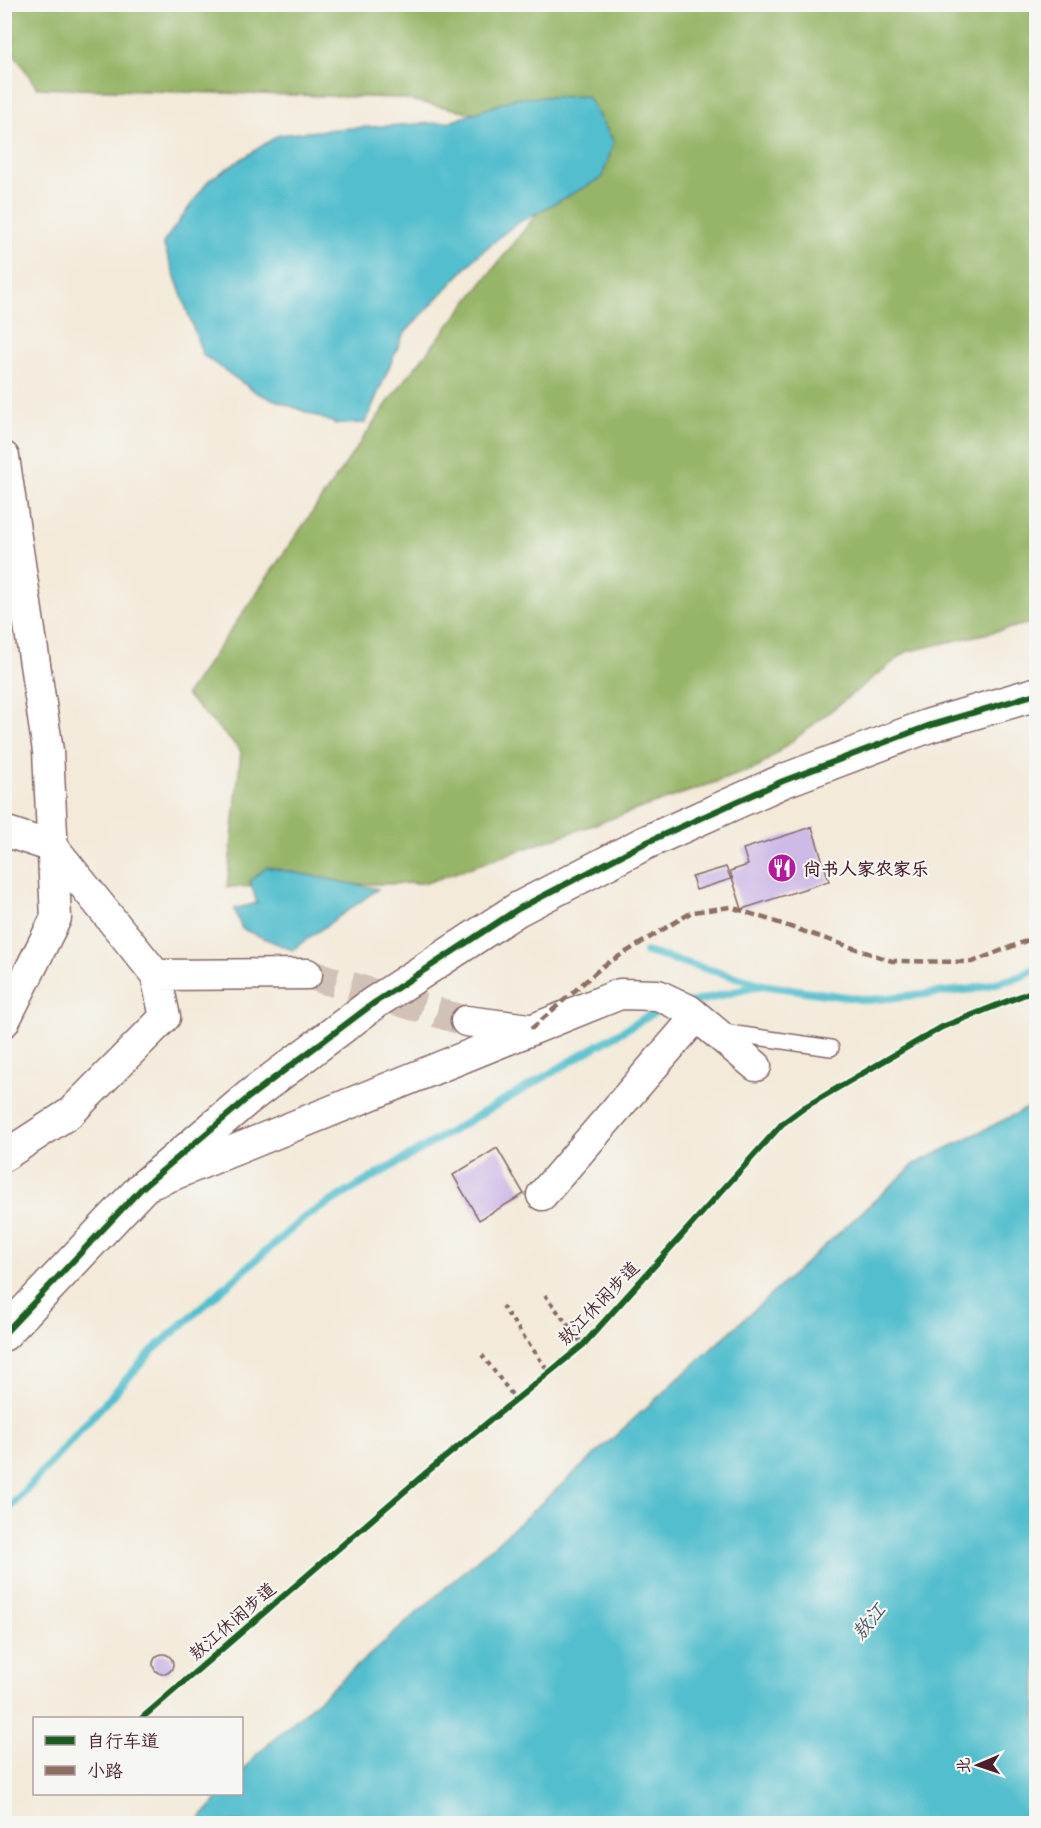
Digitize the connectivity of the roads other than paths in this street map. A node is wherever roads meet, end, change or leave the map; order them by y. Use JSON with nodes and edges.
{"nodes":[{"id":1,"x":4,"y":457,"type":"edge"},
{"id":2,"x":1036,"y":694,"type":"edge"},
{"id":3,"x":4,"y":831,"type":"edge"},
{"id":4,"x":53,"y":847,"type":"junction"},
{"id":5,"x":308,"y":974,"type":"tunnel mouth"},
{"id":6,"x":156,"y":975,"type":"junction"},
{"id":7,"x":700,"y":1019,"type":"junction"},
{"id":8,"x":466,"y":1021,"type":"tunnel mouth"},
{"id":9,"x":4,"y":1022,"type":"edge"},
{"id":10,"x":531,"y":1029,"type":"junction"},
{"id":11,"x":831,"y":1048,"type":"dead end"},
{"id":12,"x":756,"y":1066,"type":"dead end"},
{"id":13,"x":4,"y":1156,"type":"edge"},
{"id":14,"x":142,"y":1188,"type":"junction"},
{"id":15,"x":542,"y":1196,"type":"dead end"},
{"id":16,"x":4,"y":1334,"type":"edge"}],
"edges":[{"from":1,"to":4,"type":"street"},
{"from":2,"to":14,"type":"main road"},
{"from":3,"to":4,"type":"street"},
{"from":4,"to":6,"type":"street"},
{"from":4,"to":9,"type":"street"},
{"from":5,"to":6,"type":"street"},
{"from":6,"to":13,"type":"street"},
{"from":7,"to":10,"type":"street"},
{"from":7,"to":11,"type":"lane"},
{"from":7,"to":12,"type":"street"},
{"from":7,"to":15,"type":"street"},
{"from":8,"to":10,"type":"street"},
{"from":10,"to":14,"type":"street"},
{"from":14,"to":16,"type":"main road"}]}
